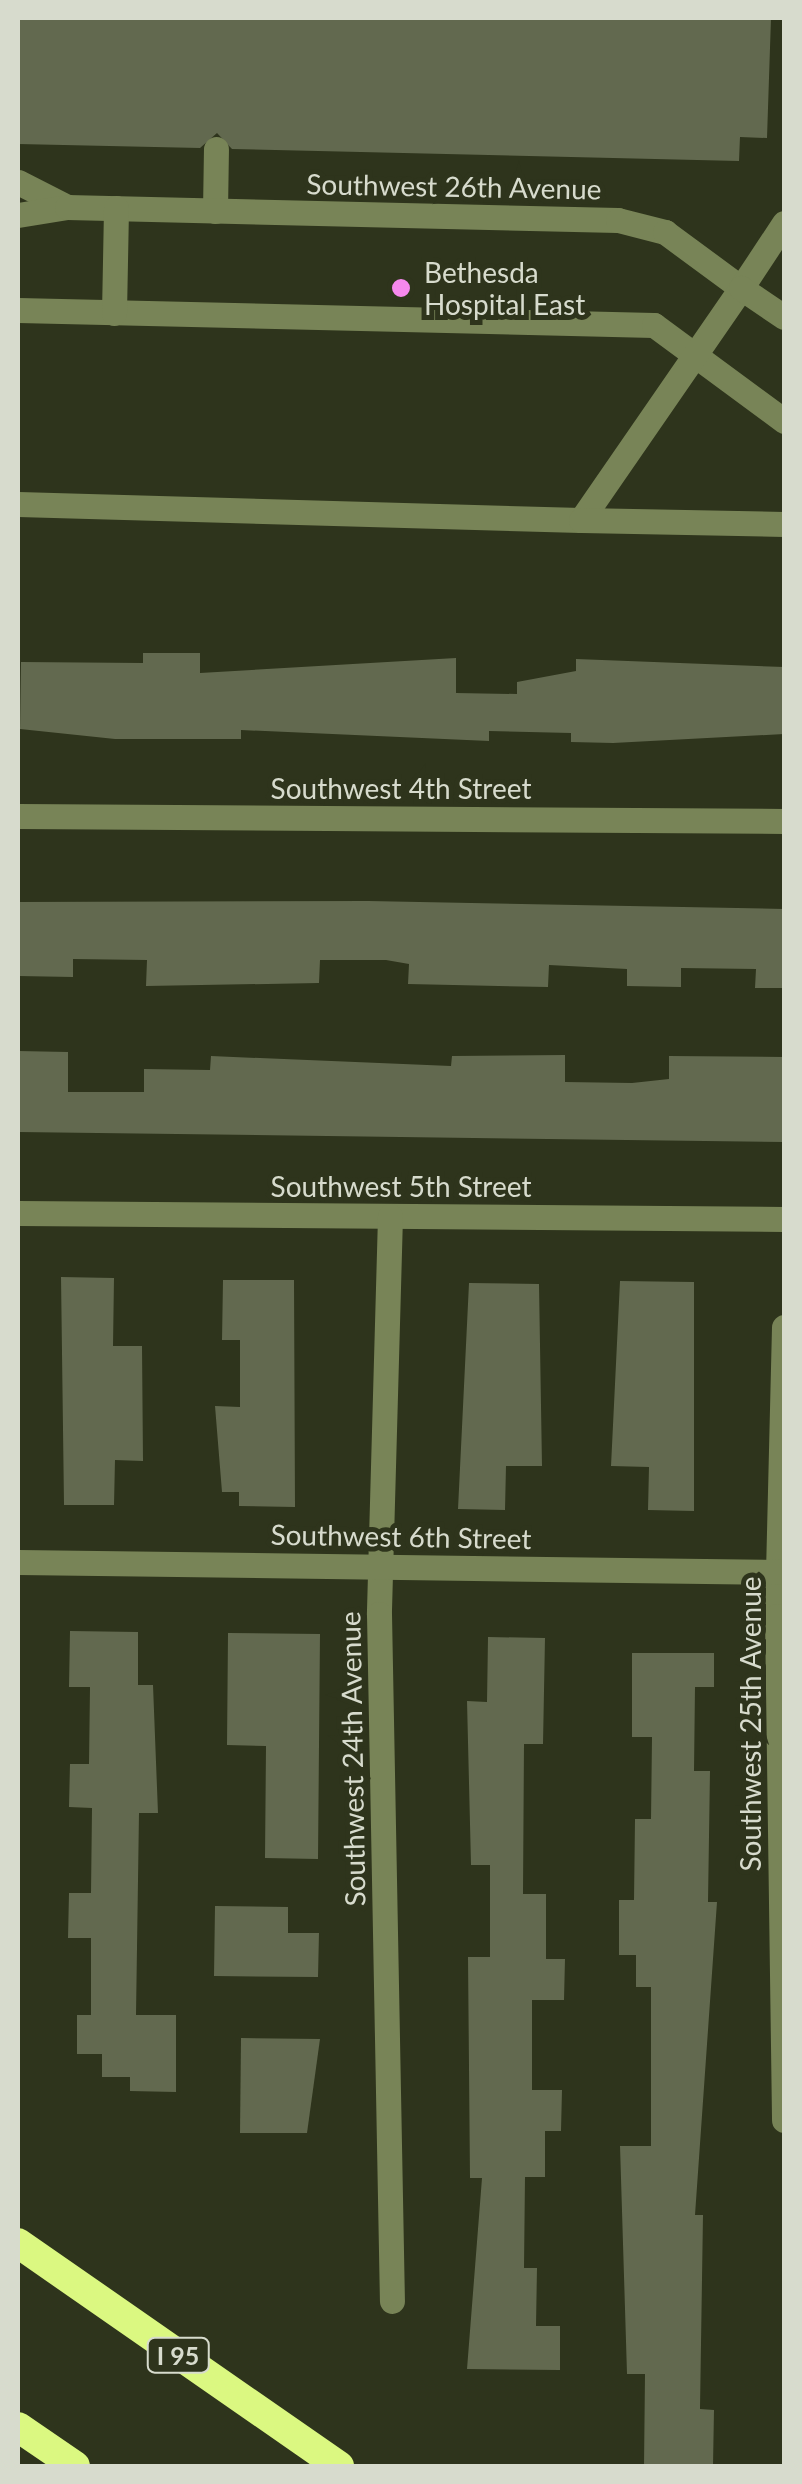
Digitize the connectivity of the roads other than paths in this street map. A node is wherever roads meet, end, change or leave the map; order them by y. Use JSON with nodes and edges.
{"nodes":[{"id":1,"x":216,"y":148,"type":"dead end"},
{"id":2,"x":18,"y":182,"type":"edge"},
{"id":3,"x":67,"y":207,"type":"junction"},
{"id":4,"x":116,"y":208,"type":"junction"},
{"id":5,"x":215,"y":211,"type":"junction"},
{"id":6,"x":18,"y":215,"type":"edge"},
{"id":7,"x":784,"y":222,"type":"edge"},
{"id":8,"x":741,"y":288,"type":"junction"},
{"id":9,"x":18,"y":310,"type":"edge"},
{"id":10,"x":114,"y":313,"type":"junction"},
{"id":11,"x":784,"y":317,"type":"edge"},
{"id":12,"x":696,"y":354,"type":"junction"},
{"id":13,"x":784,"y":421,"type":"edge"},
{"id":14,"x":18,"y":504,"type":"edge"},
{"id":15,"x":581,"y":520,"type":"junction"},
{"id":16,"x":784,"y":524,"type":"edge"},
{"id":17,"x":18,"y":816,"type":"edge"},
{"id":18,"x":784,"y":821,"type":"edge"},
{"id":19,"x":18,"y":1213,"type":"edge"},
{"id":20,"x":390,"y":1216,"type":"junction"},
{"id":21,"x":784,"y":1219,"type":"edge"},
{"id":22,"x":784,"y":1327,"type":"edge"},
{"id":23,"x":18,"y":1562,"type":"edge"},
{"id":24,"x":381,"y":1565,"type":"junction"},
{"id":25,"x":781,"y":1571,"type":"edge"},
{"id":26,"x":784,"y":2120,"type":"edge"},
{"id":27,"x":18,"y":2244,"type":"edge"},
{"id":28,"x":392,"y":2301,"type":"dead end"},
{"id":29,"x":18,"y":2427,"type":"edge"},
{"id":30,"x":75,"y":2466,"type":"edge"},
{"id":31,"x":338,"y":2466,"type":"edge"}],
"edges":[{"from":1,"to":5,"type":"street"},
{"from":2,"to":3,"type":"street","name":"Southwest 26th Avenue"},
{"from":3,"to":4,"type":"street","name":"Southwest 26th Avenue"},
{"from":3,"to":6,"type":"street","name":"Southwest 26th Avenue"},
{"from":4,"to":5,"type":"street","name":"Southwest 26th Avenue"},
{"from":4,"to":10,"type":"street"},
{"from":5,"to":8,"type":"street","name":"Southwest 26th Avenue"},
{"from":7,"to":8,"type":"street"},
{"from":8,"to":11,"type":"street","name":"Southwest 26th Avenue"},
{"from":8,"to":12,"type":"street"},
{"from":9,"to":10,"type":"street"},
{"from":10,"to":12,"type":"street"},
{"from":12,"to":13,"type":"street"},
{"from":12,"to":15,"type":"street"},
{"from":14,"to":15,"type":"street"},
{"from":15,"to":16,"type":"street"},
{"from":17,"to":18,"type":"street","name":"Southwest 4th Street"},
{"from":19,"to":20,"type":"street","name":"Southwest 5th Street"},
{"from":20,"to":21,"type":"street","name":"Southwest 5th Street"},
{"from":20,"to":24,"type":"street","name":"Southwest 24th Avenue"},
{"from":22,"to":25,"type":"street","name":"Southwest 25th Avenue"},
{"from":23,"to":24,"type":"street","name":"Southwest 6th Street"},
{"from":24,"to":25,"type":"street","name":"Southwest 6th Street"},
{"from":24,"to":28,"type":"street","name":"Southwest 24th Avenue"},
{"from":25,"to":26,"type":"street","name":"Southwest 25th Avenue"},
{"from":27,"to":31,"type":"highway","number":"I 95"},
{"from":29,"to":30,"type":"highway"}]}
